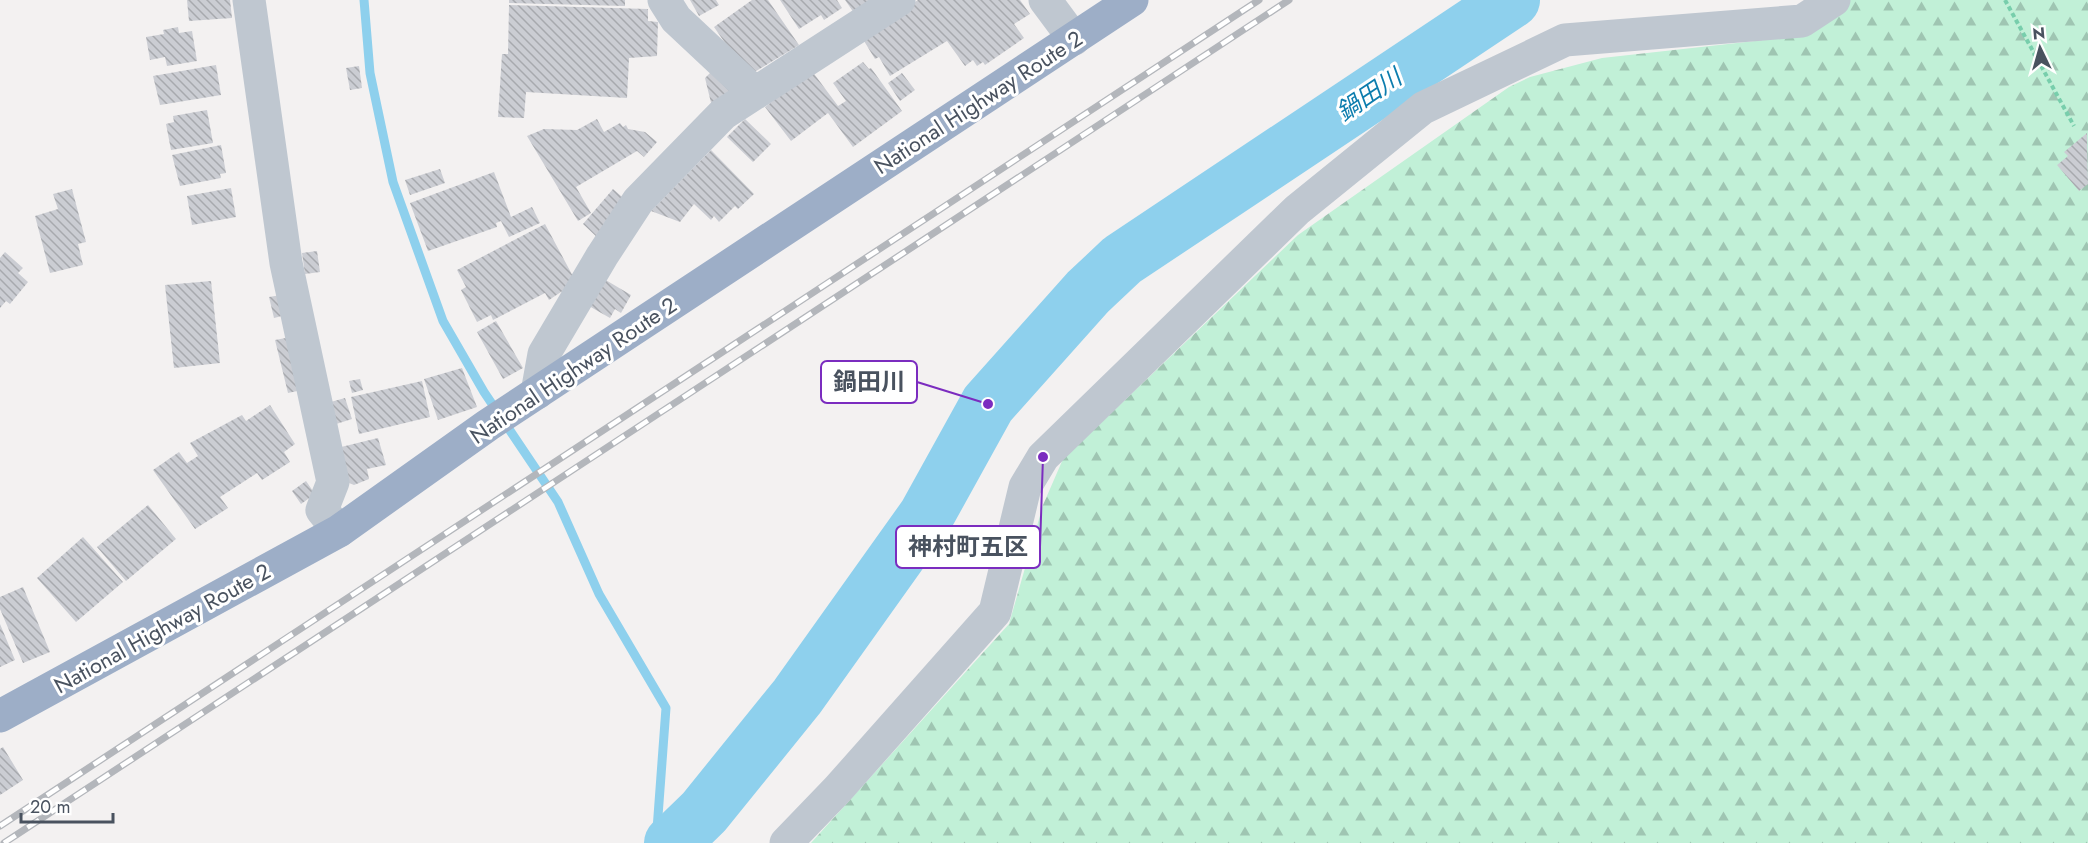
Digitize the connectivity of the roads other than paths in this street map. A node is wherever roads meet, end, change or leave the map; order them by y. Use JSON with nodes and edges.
{"nodes":[{"id":1,"x":249,"y":0,"type":"edge"},
{"id":2,"x":664,"y":0,"type":"edge"},
{"id":3,"x":899,"y":0,"type":"edge"},
{"id":4,"x":1045,"y":0,"type":"edge"},
{"id":5,"x":1132,"y":0,"type":"edge"},
{"id":6,"x":1834,"y":0,"type":"edge"},
{"id":7,"x":1074,"y":39,"type":"junction"},
{"id":8,"x":754,"y":93,"type":"junction"},
{"id":9,"x":513,"y":409,"type":"junction"},
{"id":10,"x":339,"y":531,"type":"junction"},
{"id":11,"x":0,"y":716,"type":"edge"},
{"id":12,"x":786,"y":843,"type":"edge"}],
"edges":[{"from":1,"to":10,"type":"street"},
{"from":2,"to":8,"type":"street"},
{"from":3,"to":8,"type":"street"},
{"from":4,"to":7,"type":"street"},
{"from":5,"to":7,"type":"highway","name":"National Highway Route 2"},
{"from":6,"to":12,"type":"street"},
{"from":7,"to":9,"type":"highway","name":"National Highway Route 2"},
{"from":8,"to":9,"type":"street"},
{"from":9,"to":10,"type":"highway","name":"National Highway Route 2"},
{"from":10,"to":11,"type":"highway","name":"National Highway Route 2"}]}
